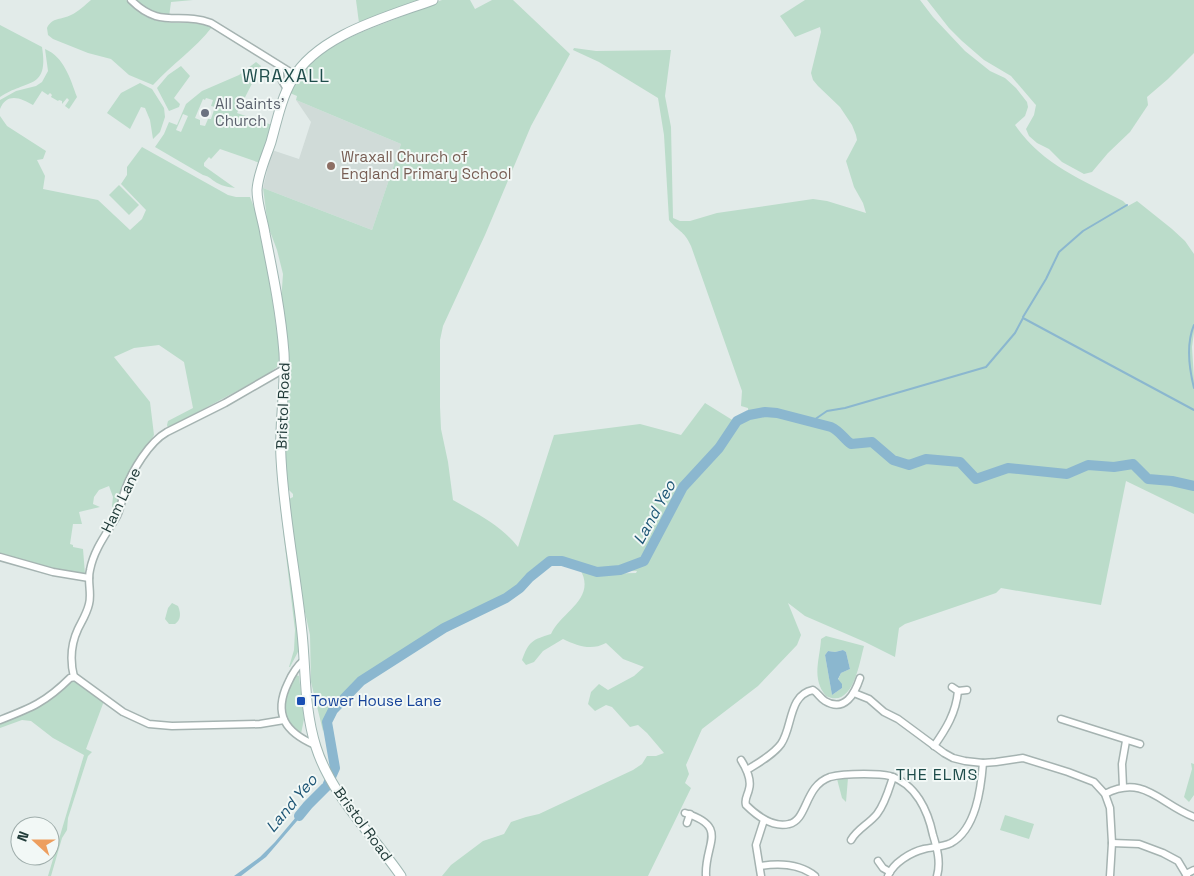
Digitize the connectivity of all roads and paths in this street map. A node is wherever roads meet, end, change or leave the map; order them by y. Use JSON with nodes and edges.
{"nodes":[{"id":1,"x":131,"y":0,"type":"edge"},
{"id":2,"x":433,"y":0,"type":"edge"},
{"id":3,"x":280,"y":67,"type":"junction"},
{"id":4,"x":295,"y":74,"type":"junction"},
{"id":5,"x":287,"y":90,"type":"junction"},
{"id":6,"x":284,"y":369,"type":"junction"},
{"id":7,"x":0,"y":557,"type":"edge"},
{"id":8,"x":89,"y":578,"type":"junction"},
{"id":9,"x":304,"y":660,"type":"junction"},
{"id":10,"x":74,"y":677,"type":"junction"},
{"id":11,"x":860,"y":678,"type":"dead end"},
{"id":12,"x":952,"y":687,"type":"dead end"},
{"id":13,"x":967,"y":690,"type":"dead end"},
{"id":14,"x":958,"y":691,"type":"junction"},
{"id":15,"x":854,"y":693,"type":"junction"},
{"id":16,"x":1061,"y":719,"type":"dead end"},
{"id":17,"x":0,"y":720,"type":"edge"},
{"id":18,"x":284,"y":720,"type":"junction"},
{"id":19,"x":1126,"y":741,"type":"junction"},
{"id":20,"x":1140,"y":744,"type":"dead end"},
{"id":21,"x":315,"y":745,"type":"junction"},
{"id":22,"x":934,"y":746,"type":"junction"},
{"id":23,"x":741,"y":760,"type":"dead end"},
{"id":24,"x":983,"y":763,"type":"junction"},
{"id":25,"x":747,"y":770,"type":"junction"},
{"id":26,"x":893,"y":777,"type":"junction"},
{"id":27,"x":1123,"y":787,"type":"junction"},
{"id":28,"x":1105,"y":794,"type":"junction"},
{"id":29,"x":1194,"y":817,"type":"edge"},
{"id":30,"x":764,"y":820,"type":"junction"},
{"id":31,"x":687,"y":823,"type":"dead end"},
{"id":32,"x":852,"y":840,"type":"dead end"},
{"id":33,"x":1112,"y":844,"type":"junction"},
{"id":34,"x":936,"y":847,"type":"junction"},
{"id":35,"x":878,"y":861,"type":"dead end"},
{"id":36,"x":760,"y":866,"type":"junction"},
{"id":37,"x":1194,"y":870,"type":"edge"},
{"id":38,"x":889,"y":874,"type":"edge"},
{"id":39,"x":1187,"y":875,"type":"edge"},
{"id":40,"x":401,"y":876,"type":"edge"},
{"id":41,"x":705,"y":876,"type":"edge"},
{"id":42,"x":761,"y":876,"type":"edge"},
{"id":43,"x":814,"y":876,"type":"edge"},
{"id":44,"x":937,"y":876,"type":"edge"},
{"id":45,"x":1110,"y":876,"type":"edge"}],
"edges":[{"from":1,"to":3,"type":"street"},
{"from":2,"to":4,"type":"main road","name":"Bristol Road"},
{"from":3,"to":4,"type":"street"},
{"from":3,"to":5,"type":"street"},
{"from":4,"to":5,"type":"main road","name":"Bristol Road"},
{"from":5,"to":6,"type":"main road","name":"Bristol Road"},
{"from":6,"to":8,"type":"street","name":"Ham Lane"},
{"from":6,"to":9,"type":"main road","name":"Bristol Road"},
{"from":7,"to":8,"type":"street"},
{"from":8,"to":10,"type":"street","name":"Ham Lane"},
{"from":9,"to":18,"type":"street"},
{"from":9,"to":21,"type":"main road","name":"Bristol Road"},
{"from":10,"to":17,"type":"street"},
{"from":10,"to":18,"type":"street"},
{"from":11,"to":15,"type":"street"},
{"from":12,"to":14,"type":"street"},
{"from":13,"to":14,"type":"street"},
{"from":14,"to":22,"type":"street"},
{"from":15,"to":22,"type":"street"},
{"from":15,"to":25,"type":"street"},
{"from":16,"to":19,"type":"street"},
{"from":18,"to":21,"type":"street"},
{"from":19,"to":20,"type":"street"},
{"from":19,"to":27,"type":"street"},
{"from":21,"to":40,"type":"main road","name":"Bristol Road"},
{"from":22,"to":24,"type":"street"},
{"from":23,"to":25,"type":"street"},
{"from":24,"to":28,"type":"street"},
{"from":24,"to":34,"type":"street"},
{"from":25,"to":30,"type":"street"},
{"from":26,"to":30,"type":"street"},
{"from":26,"to":32,"type":"street"},
{"from":26,"to":34,"type":"street"},
{"from":27,"to":28,"type":"street"},
{"from":27,"to":29,"type":"street"},
{"from":28,"to":33,"type":"street"},
{"from":30,"to":36,"type":"street"},
{"from":31,"to":41,"type":"street"},
{"from":33,"to":39,"type":"street"},
{"from":33,"to":45,"type":"street"},
{"from":34,"to":38,"type":"street"},
{"from":34,"to":44,"type":"street"},
{"from":35,"to":38,"type":"street"},
{"from":36,"to":42,"type":"street"},
{"from":36,"to":43,"type":"street"},
{"from":37,"to":39,"type":"street"}]}
